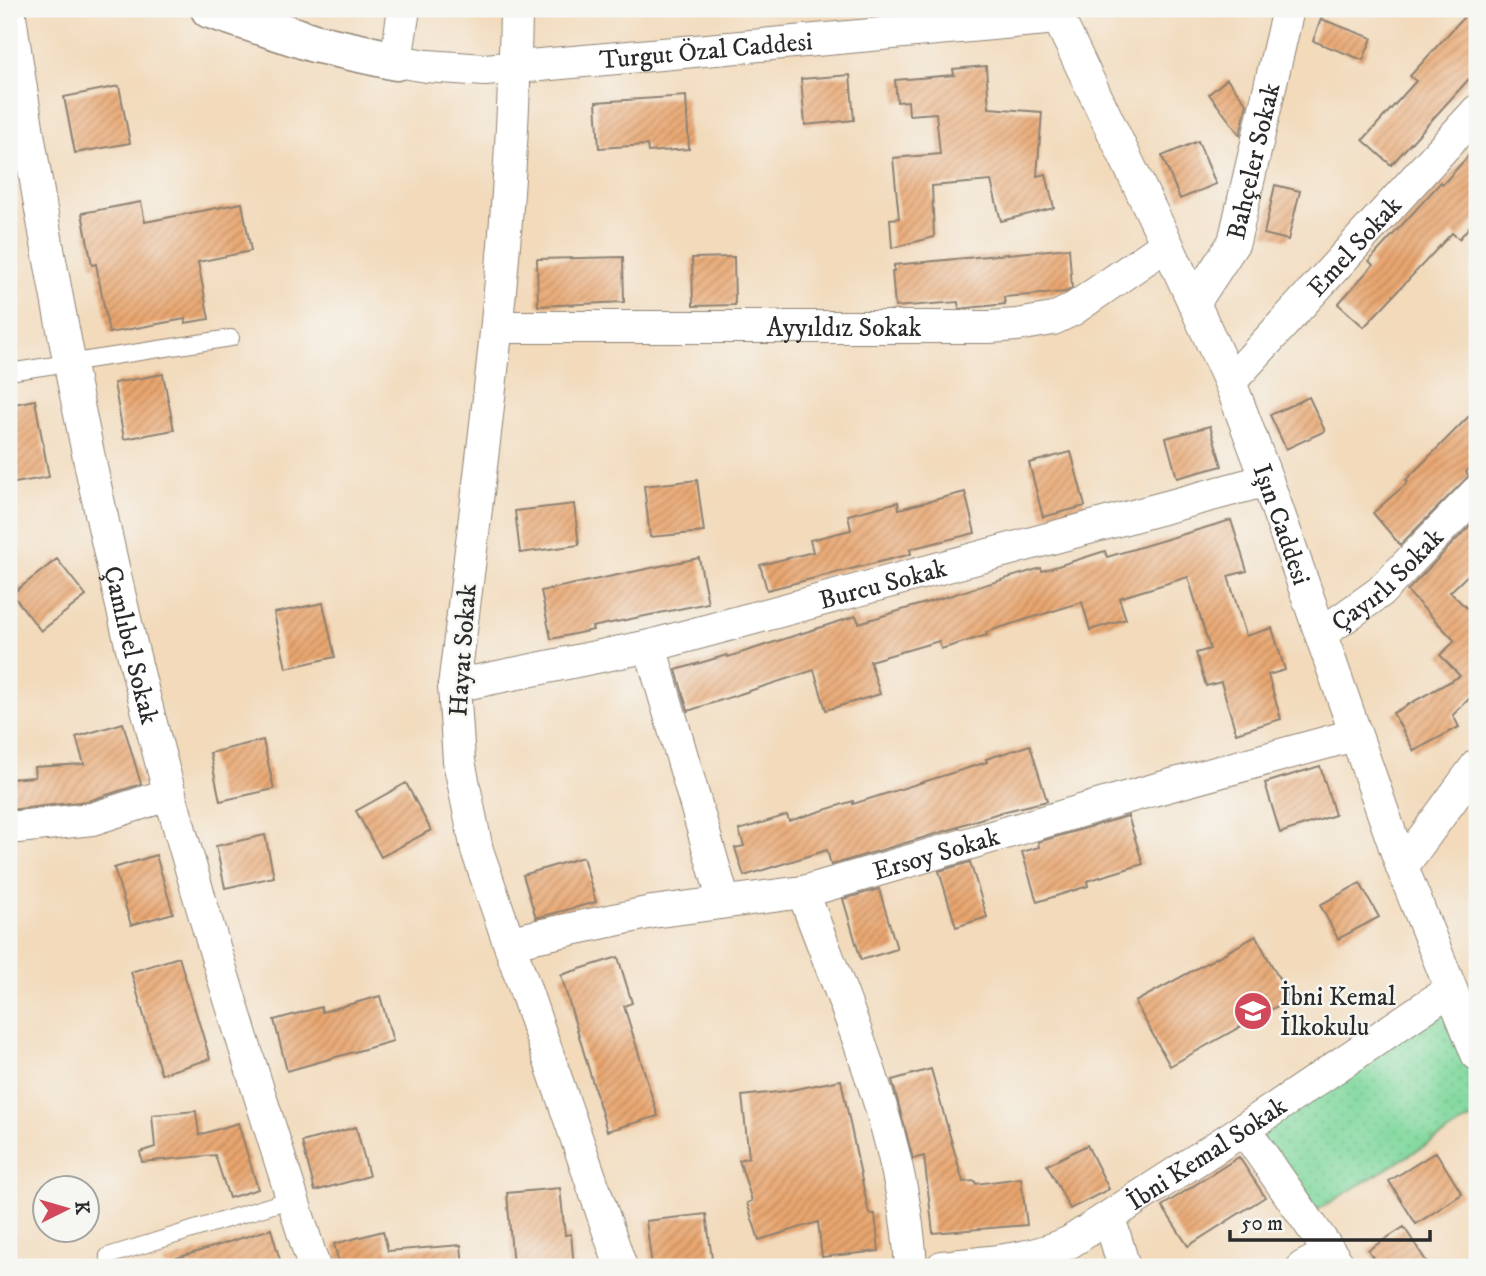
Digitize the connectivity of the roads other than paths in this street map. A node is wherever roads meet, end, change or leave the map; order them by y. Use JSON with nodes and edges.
{"nodes":[{"id":1,"x":9,"y":9,"type":"edge"},
{"id":2,"x":210,"y":9,"type":"edge"},
{"id":3,"x":264,"y":9,"type":"edge"},
{"id":4,"x":404,"y":9,"type":"edge"},
{"id":5,"x":516,"y":9,"type":"edge"},
{"id":6,"x":1288,"y":9,"type":"edge"},
{"id":7,"x":1056,"y":13,"type":"edge"},
{"id":8,"x":396,"y":61,"type":"junction"},
{"id":9,"x":515,"y":68,"type":"junction"},
{"id":10,"x":1477,"y":111,"type":"edge"},
{"id":11,"x":1167,"y":244,"type":"junction"},
{"id":12,"x":1194,"y":303,"type":"junction"},
{"id":13,"x":498,"y":327,"type":"junction"},
{"id":14,"x":231,"y":338,"type":"dead end"},
{"id":15,"x":71,"y":361,"type":"junction"},
{"id":16,"x":9,"y":372,"type":"edge"},
{"id":17,"x":1230,"y":382,"type":"junction"},
{"id":18,"x":1267,"y":480,"type":"junction"},
{"id":19,"x":1477,"y":492,"type":"edge"},
{"id":20,"x":1321,"y":634,"type":"junction"},
{"id":21,"x":650,"y":646,"type":"junction"},
{"id":22,"x":454,"y":686,"type":"junction"},
{"id":23,"x":1354,"y":735,"type":"junction"},
{"id":24,"x":1477,"y":765,"type":"edge"},
{"id":25,"x":170,"y":794,"type":"junction"},
{"id":26,"x":9,"y":828,"type":"edge"},
{"id":27,"x":1402,"y":867,"type":"junction"},
{"id":28,"x":803,"y":892,"type":"junction"},
{"id":29,"x":724,"y":902,"type":"junction"},
{"id":30,"x":510,"y":942,"type":"junction"},
{"id":31,"x":1450,"y":990,"type":"junction"},
{"id":32,"x":1474,"y":1037,"type":"edge"},
{"id":33,"x":1244,"y":1129,"type":"junction"},
{"id":34,"x":292,"y":1199,"type":"junction"},
{"id":35,"x":1109,"y":1217,"type":"junction"},
{"id":36,"x":108,"y":1256,"type":"dead end"},
{"id":37,"x":1325,"y":1262,"type":"edge"},
{"id":38,"x":314,"y":1267,"type":"edge"},
{"id":39,"x":621,"y":1267,"type":"edge"},
{"id":40,"x":911,"y":1267,"type":"edge"},
{"id":41,"x":942,"y":1267,"type":"edge"},
{"id":42,"x":1124,"y":1267,"type":"edge"}],
"edges":[{"from":1,"to":15,"type":"street","name":"Çamlıbel Sokak"},
{"from":2,"to":8,"type":"street","name":"Turgut Özal Caddesi"},
{"from":3,"to":8,"type":"street","name":"Turgut Özal Caddesi"},
{"from":4,"to":8,"type":"street"},
{"from":5,"to":9,"type":"street","name":"Hayat Sokak"},
{"from":6,"to":12,"type":"street","name":"Bahçeler Sokak"},
{"from":7,"to":9,"type":"street","name":"Turgut Özal Caddesi"},
{"from":7,"to":11,"type":"street","name":"Işın Caddesi"},
{"from":8,"to":9,"type":"street","name":"Turgut Özal Caddesi"},
{"from":9,"to":13,"type":"street","name":"Hayat Sokak"},
{"from":10,"to":17,"type":"street","name":"Emel Sokak"},
{"from":11,"to":12,"type":"street","name":"Işın Caddesi"},
{"from":11,"to":13,"type":"street","name":"Ayyıldız Sokak"},
{"from":12,"to":17,"type":"street","name":"Işın Caddesi"},
{"from":13,"to":22,"type":"street","name":"Hayat Sokak"},
{"from":14,"to":15,"type":"lane"},
{"from":15,"to":16,"type":"lane"},
{"from":15,"to":25,"type":"street","name":"Çamlıbel Sokak"},
{"from":17,"to":18,"type":"street","name":"Işın Caddesi"},
{"from":18,"to":20,"type":"street","name":"Işın Caddesi"},
{"from":18,"to":21,"type":"street","name":"Burcu Sokak"},
{"from":19,"to":20,"type":"street","name":"Çayırlı Sokak"},
{"from":20,"to":23,"type":"street","name":"Işın Caddesi"},
{"from":21,"to":22,"type":"street","name":"Burcu Sokak"},
{"from":21,"to":29,"type":"street"},
{"from":22,"to":30,"type":"street","name":"Hayat Sokak"},
{"from":23,"to":27,"type":"street","name":"Işın Caddesi"},
{"from":23,"to":28,"type":"street","name":"Ersoy Sokak"},
{"from":24,"to":27,"type":"street"},
{"from":25,"to":26,"type":"street"},
{"from":25,"to":34,"type":"street","name":"Çamlıbel Sokak"},
{"from":27,"to":31,"type":"street","name":"Işın Caddesi"},
{"from":28,"to":29,"type":"street","name":"Ersoy Sokak"},
{"from":28,"to":40,"type":"street"},
{"from":29,"to":30,"type":"street","name":"Ersoy Sokak"},
{"from":30,"to":39,"type":"street","name":"Hayat Sokak"},
{"from":31,"to":32,"type":"street","name":"Işın Caddesi"},
{"from":31,"to":33,"type":"street","name":"İbni Kemal Sokak"},
{"from":33,"to":35,"type":"street","name":"İbni Kemal Sokak"},
{"from":33,"to":37,"type":"street"},
{"from":34,"to":36,"type":"lane"},
{"from":34,"to":38,"type":"street","name":"Çamlıbel Sokak"},
{"from":35,"to":41,"type":"street","name":"İbni Kemal Sokak"},
{"from":35,"to":42,"type":"street"}]}
